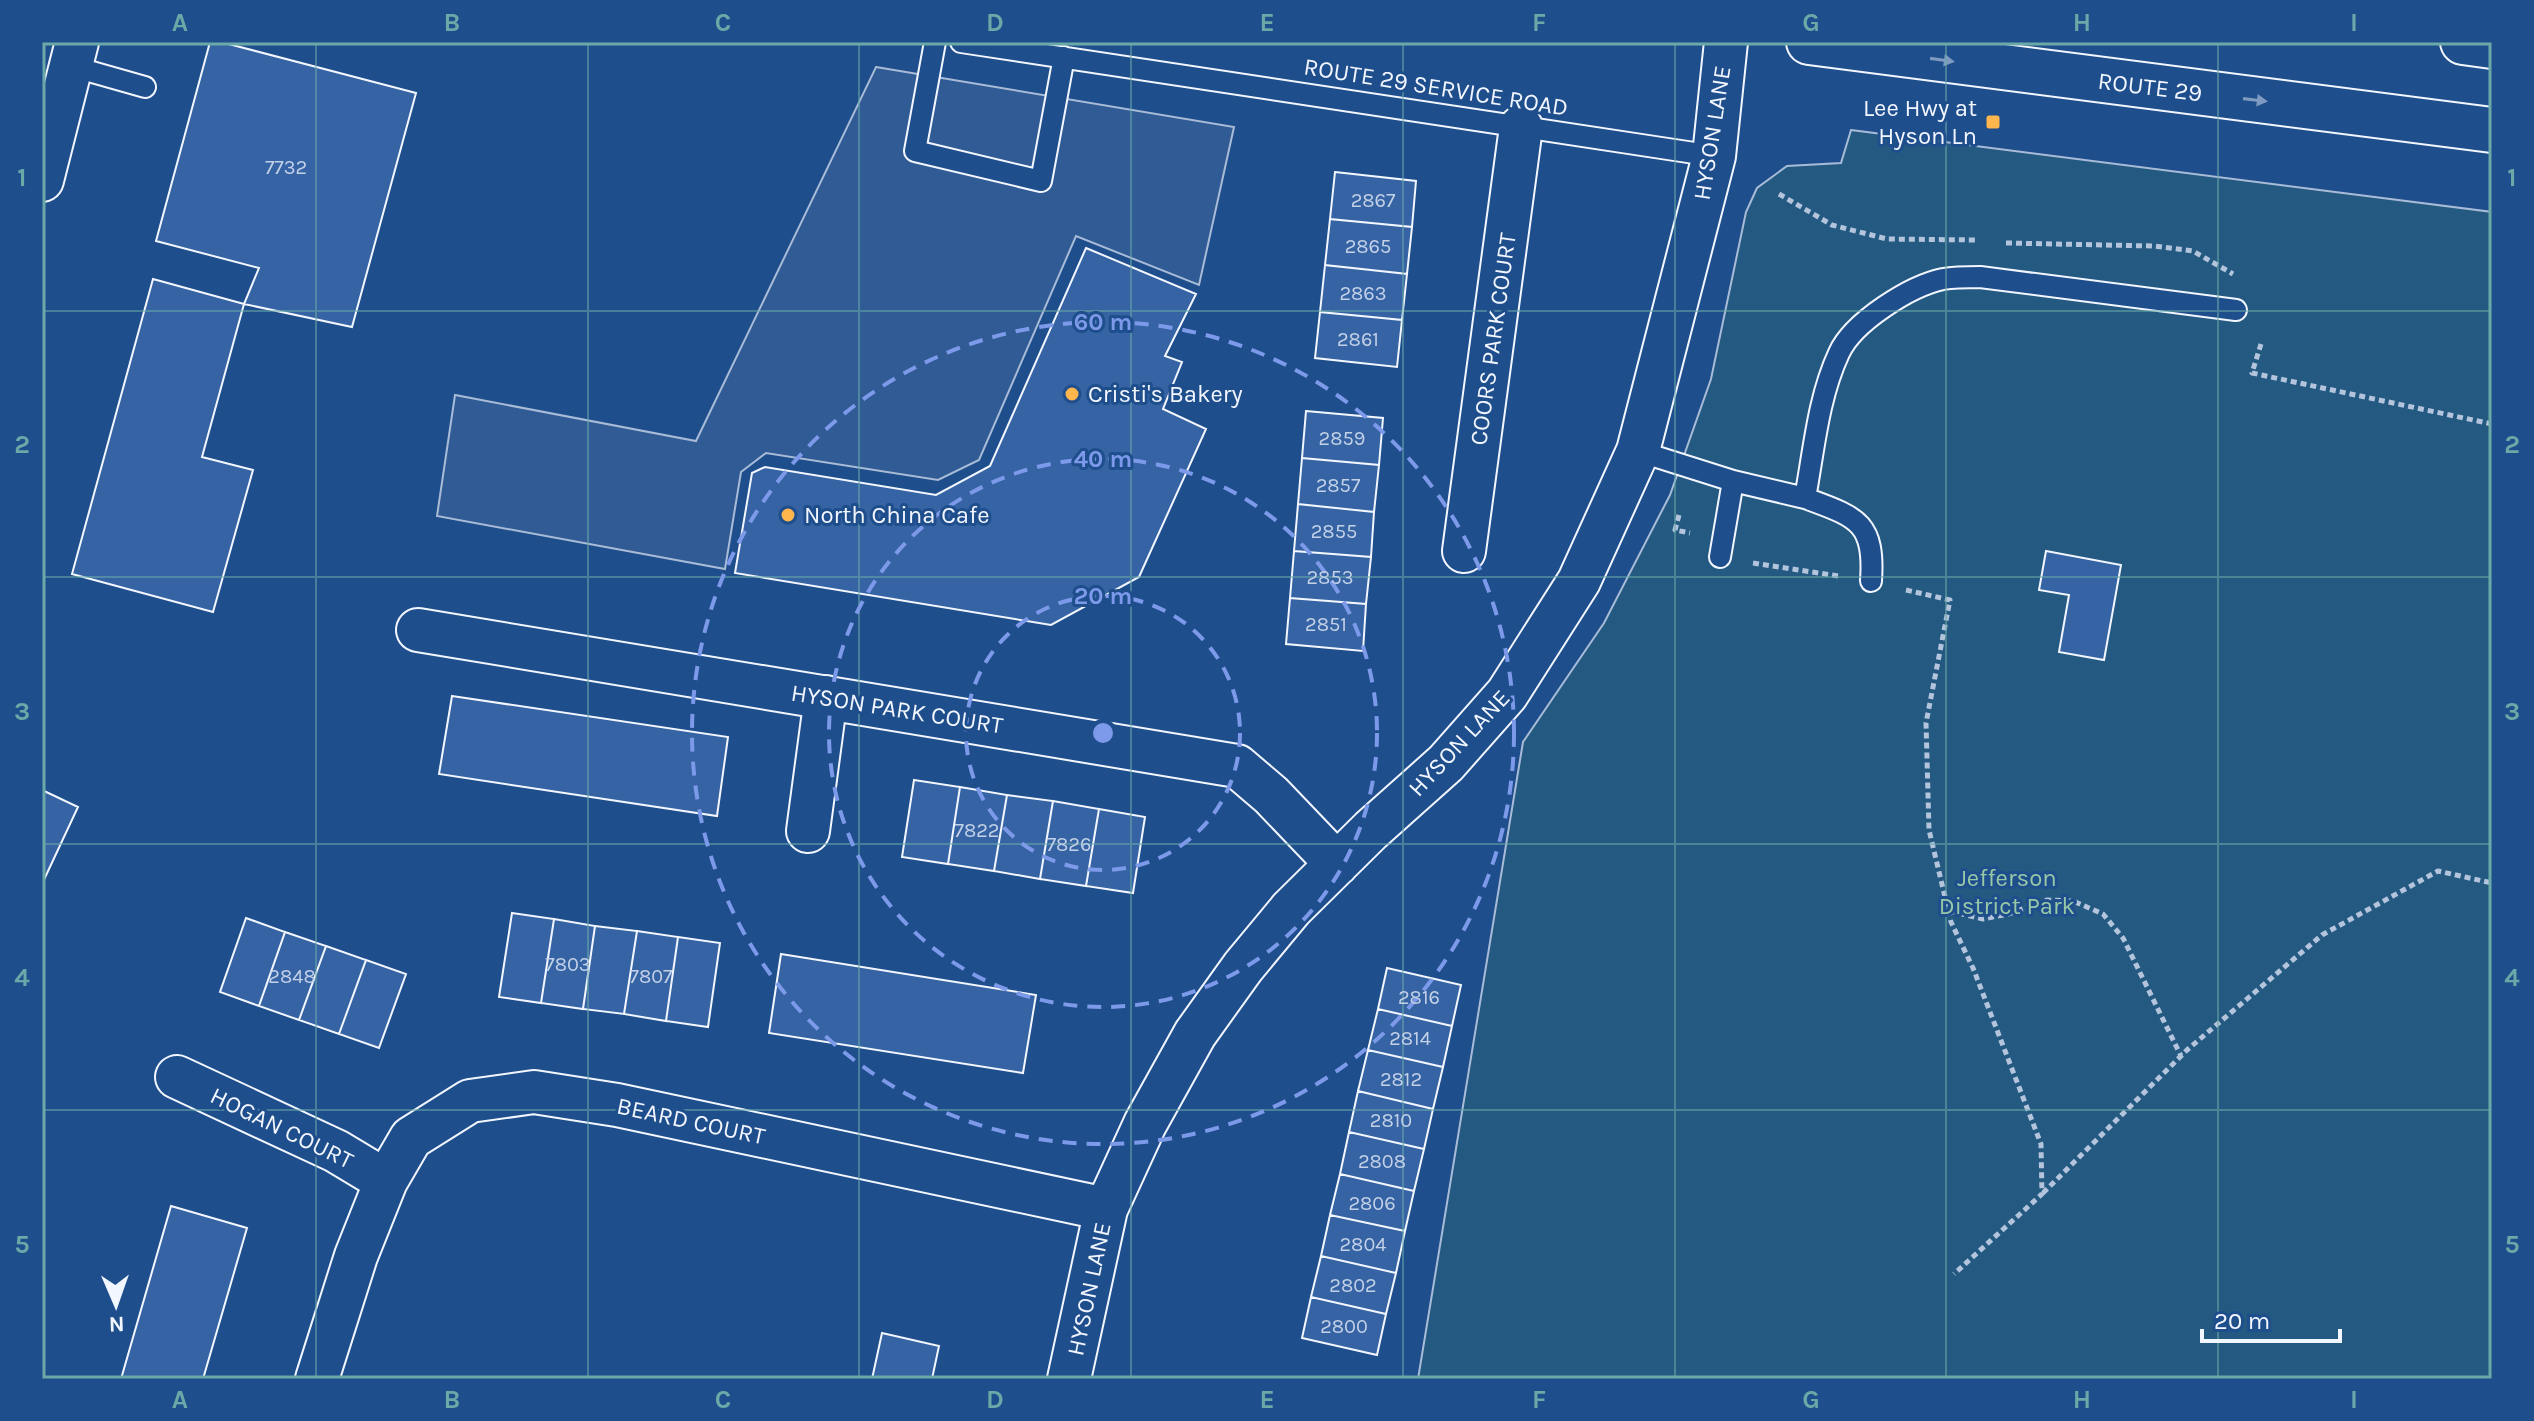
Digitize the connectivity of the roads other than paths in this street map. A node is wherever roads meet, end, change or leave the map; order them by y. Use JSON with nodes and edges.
{"nodes":[{"id":1,"x":935,"y":42,"type":"edge"},
{"id":2,"x":961,"y":42,"type":"edge"},
{"id":3,"x":1726,"y":42,"type":"edge"},
{"id":4,"x":1809,"y":42,"type":"edge"},
{"id":5,"x":2463,"y":42,"type":"edge"},
{"id":6,"x":2492,"y":46,"type":"edge"},
{"id":7,"x":74,"y":54,"type":"edge"},
{"id":8,"x":1064,"y":57,"type":"junction"},
{"id":9,"x":145,"y":87,"type":"dead end"},
{"id":10,"x":1521,"y":127,"type":"junction"},
{"id":11,"x":2492,"y":130,"type":"edge"},
{"id":12,"x":1714,"y":156,"type":"junction"},
{"id":13,"x":42,"y":180,"type":"edge"},
{"id":14,"x":2236,"y":310,"type":"dead end"},
{"id":15,"x":1638,"y":451,"type":"junction"},
{"id":16,"x":1733,"y":481,"type":"junction"},
{"id":17,"x":1805,"y":498,"type":"junction"},
{"id":18,"x":1464,"y":551,"type":"dead end"},
{"id":19,"x":1720,"y":557,"type":"dead end"},
{"id":20,"x":1871,"y":581,"type":"dead end"},
{"id":21,"x":418,"y":630,"type":"dead end"},
{"id":22,"x":826,"y":697,"type":"junction"},
{"id":23,"x":808,"y":831,"type":"dead end"},
{"id":24,"x":1337,"y":864,"type":"junction"},
{"id":25,"x":177,"y":1077,"type":"dead end"},
{"id":26,"x":386,"y":1181,"type":"junction"},
{"id":27,"x":1106,"y":1209,"type":"junction"},
{"id":28,"x":317,"y":1379,"type":"edge"},
{"id":29,"x":1069,"y":1379,"type":"edge"}],
"edges":[{"from":1,"to":8,"type":"lane"},
{"from":2,"to":8,"type":"lane","name":"ROUTE 29 SERVICE ROAD"},
{"from":3,"to":12,"type":"street","name":"HYSON LANE"},
{"from":4,"to":11,"type":"main road","name":"ROUTE 29","one_way":true},
{"from":5,"to":6,"type":"main road"},
{"from":7,"to":9,"type":"lane"},
{"from":7,"to":13,"type":"street"},
{"from":8,"to":10,"type":"lane","name":"ROUTE 29 SERVICE ROAD"},
{"from":10,"to":12,"type":"lane","name":"ROUTE 29 SERVICE ROAD"},
{"from":10,"to":18,"type":"street","name":"COORS PARK COURT"},
{"from":12,"to":15,"type":"street","name":"HYSON LANE"},
{"from":14,"to":17,"type":"lane"},
{"from":15,"to":16,"type":"lane"},
{"from":15,"to":24,"type":"street","name":"HYSON LANE"},
{"from":16,"to":17,"type":"lane"},
{"from":16,"to":19,"type":"lane"},
{"from":17,"to":20,"type":"lane"},
{"from":21,"to":22,"type":"street","name":"HYSON PARK COURT"},
{"from":22,"to":23,"type":"street"},
{"from":22,"to":24,"type":"street","name":"HYSON PARK COURT"},
{"from":24,"to":27,"type":"street","name":"HYSON LANE"},
{"from":25,"to":26,"type":"street","name":"HOGAN COURT"},
{"from":26,"to":27,"type":"street","name":"BEARD COURT"},
{"from":26,"to":28,"type":"street","name":"BEARD COURT"},
{"from":27,"to":29,"type":"street","name":"HYSON LANE"}]}
